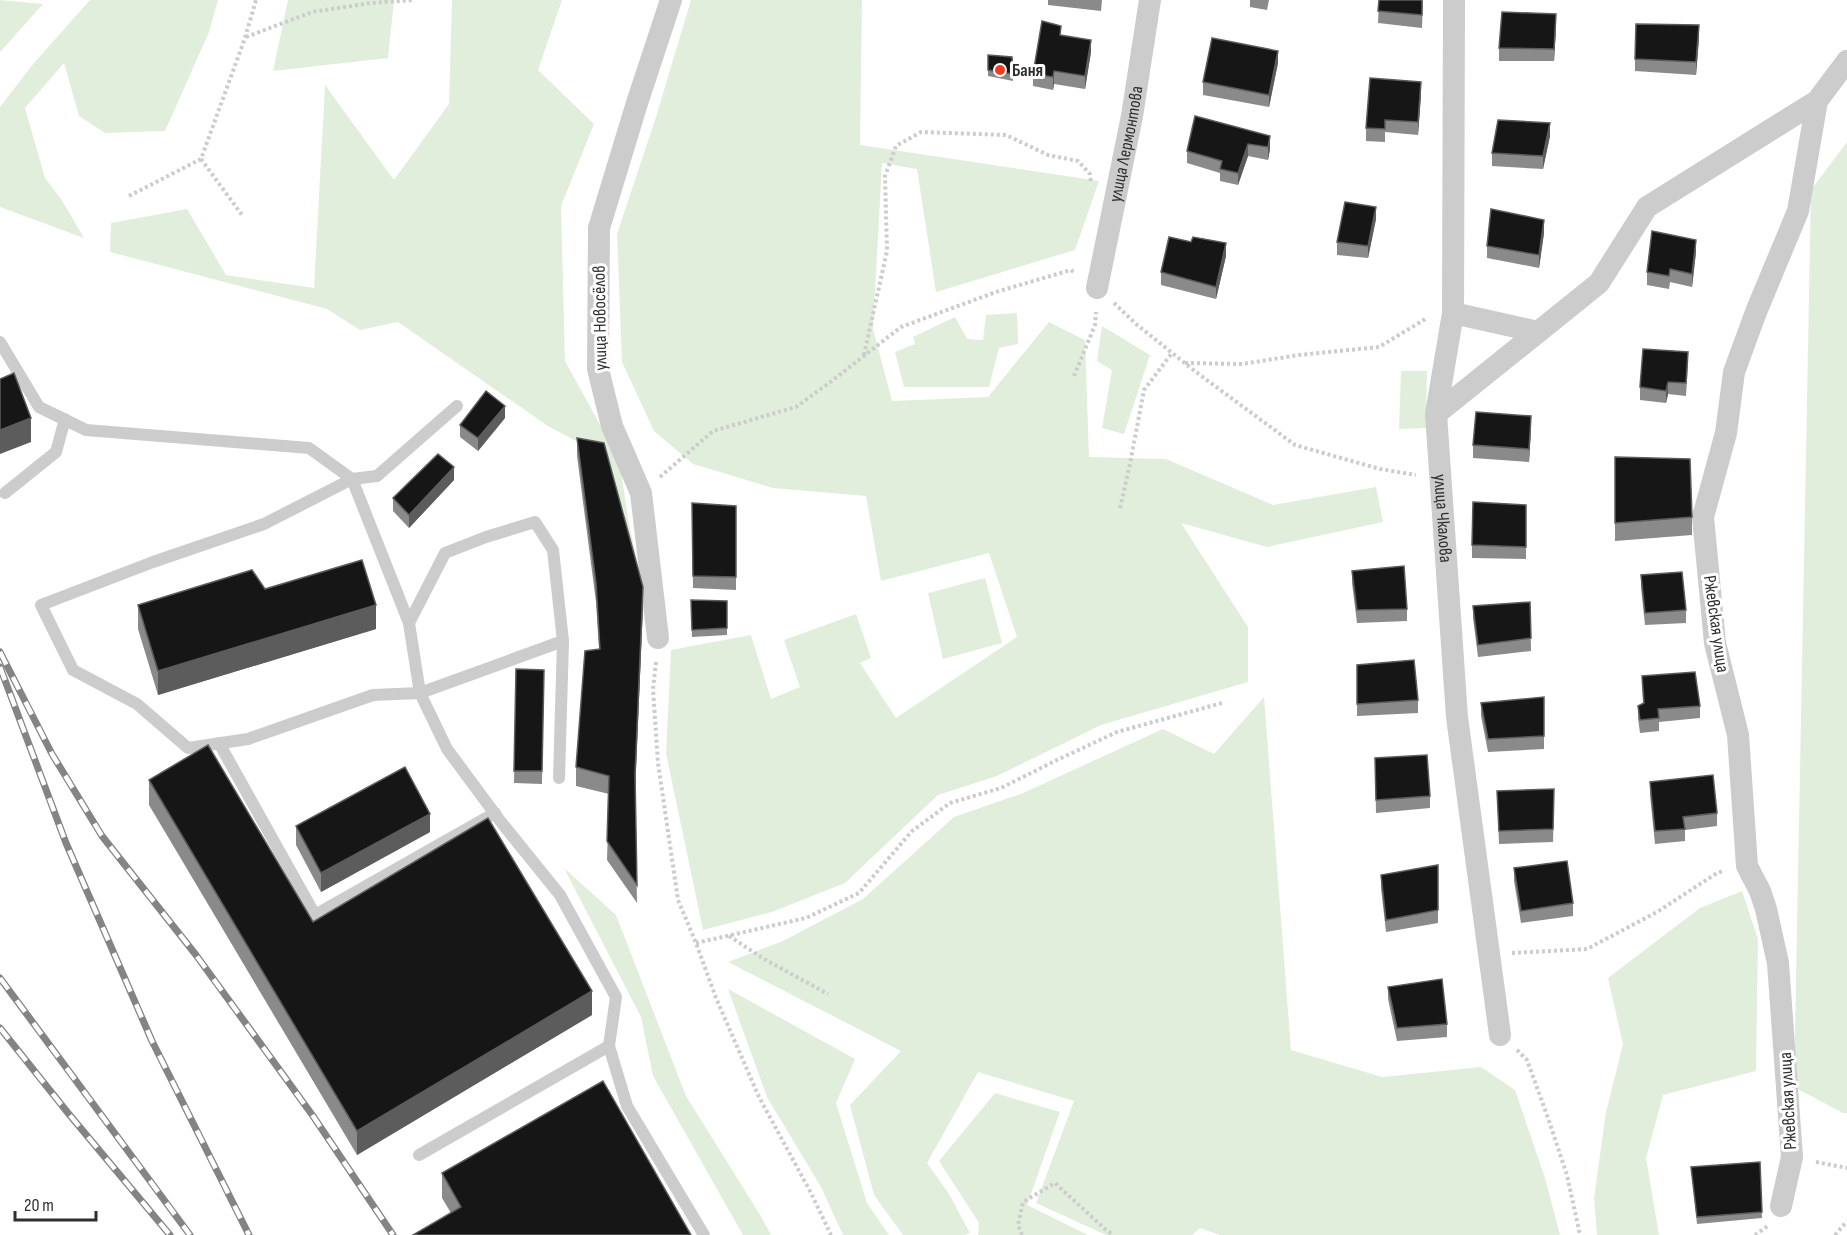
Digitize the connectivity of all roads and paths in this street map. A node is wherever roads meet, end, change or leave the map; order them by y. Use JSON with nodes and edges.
{"nodes":[{"id":1,"x":256,"y":0,"type":"edge"},
{"id":2,"x":414,"y":0,"type":"edge"},
{"id":3,"x":671,"y":0,"type":"edge"},
{"id":4,"x":1150,"y":0,"type":"edge"},
{"id":5,"x":1454,"y":0,"type":"edge"},
{"id":6,"x":245,"y":38,"type":"junction"},
{"id":7,"x":1847,"y":61,"type":"edge"},
{"id":8,"x":1817,"y":101,"type":"junction"},
{"id":9,"x":201,"y":159,"type":"junction"},
{"id":10,"x":1078,"y":161,"type":"dead end"},
{"id":11,"x":129,"y":196,"type":"dead end"},
{"id":12,"x":242,"y":215,"type":"dead end"},
{"id":13,"x":1096,"y":288,"type":"junction"},
{"id":14,"x":1453,"y":313,"type":"junction"},
{"id":15,"x":1538,"y":332,"type":"junction"},
{"id":16,"x":0,"y":342,"type":"edge"},
{"id":17,"x":1172,"y":352,"type":"junction"},
{"id":18,"x":864,"y":356,"type":"junction"},
{"id":19,"x":1185,"y":363,"type":"junction"},
{"id":20,"x":1074,"y":376,"type":"dead end"},
{"id":21,"x":457,"y":406,"type":"dead end"},
{"id":22,"x":1436,"y":414,"type":"junction"},
{"id":23,"x":65,"y":419,"type":"junction"},
{"id":24,"x":352,"y":479,"type":"junction"},
{"id":25,"x":1441,"y":480,"type":"junction"},
{"id":26,"x":5,"y":493,"type":"dead end"},
{"id":27,"x":641,"y":493,"type":"junction"},
{"id":28,"x":1120,"y":508,"type":"dead end"},
{"id":29,"x":409,"y":623,"type":"junction"},
{"id":30,"x":658,"y":638,"type":"joint"},
{"id":31,"x":562,"y":641,"type":"junction"},
{"id":32,"x":420,"y":693,"type":"junction"},
{"id":33,"x":1222,"y":703,"type":"dead end"},
{"id":34,"x":219,"y":743,"type":"junction"},
{"id":35,"x":559,"y":778,"type":"dead end"},
{"id":36,"x":495,"y":813,"type":"junction"},
{"id":37,"x":1748,"y":866,"type":"junction"},
{"id":38,"x":729,"y":936,"type":"junction"},
{"id":39,"x":696,"y":943,"type":"junction"},
{"id":40,"x":1489,"y":954,"type":"junction"},
{"id":41,"x":828,"y":994,"type":"dead end"},
{"id":42,"x":1500,"y":1035,"type":"joint"},
{"id":43,"x":609,"y":1046,"type":"junction"},
{"id":44,"x":419,"y":1155,"type":"dead end"},
{"id":45,"x":1792,"y":1157,"type":"junction"},
{"id":46,"x":1847,"y":1168,"type":"edge"},
{"id":47,"x":1781,"y":1206,"type":"dead end"},
{"id":48,"x":1847,"y":1221,"type":"edge"},
{"id":49,"x":704,"y":1235,"type":"edge"},
{"id":50,"x":831,"y":1235,"type":"edge"},
{"id":51,"x":1022,"y":1235,"type":"edge"},
{"id":52,"x":1113,"y":1235,"type":"edge"},
{"id":53,"x":1580,"y":1235,"type":"edge"},
{"id":54,"x":1835,"y":1235,"type":"edge"}],
"edges":[{"from":1,"to":6,"type":"path"},
{"from":2,"to":6,"type":"path"},
{"from":3,"to":27,"type":"street","name":"улица Новосёлов"},
{"from":4,"to":13,"type":"street","name":"улица Лермонтова"},
{"from":5,"to":14,"type":"street","name":"улица Чкалова"},
{"from":6,"to":9,"type":"path"},
{"from":7,"to":8,"type":"street","name":"Ржевская улица"},
{"from":8,"to":15,"type":"street"},
{"from":8,"to":37,"type":"street","name":"Ржевская улица"},
{"from":9,"to":11,"type":"path"},
{"from":9,"to":12,"type":"path"},
{"from":10,"to":18,"type":"path"},
{"from":13,"to":17,"type":"path"},
{"from":13,"to":18,"type":"path"},
{"from":13,"to":20,"type":"path"},
{"from":14,"to":15,"type":"street"},
{"from":14,"to":19,"type":"path"},
{"from":14,"to":22,"type":"street","name":"улица Чкалова"},
{"from":15,"to":22,"type":"street"},
{"from":16,"to":23,"type":"lane"},
{"from":17,"to":19,"type":"path"},
{"from":17,"to":28,"type":"path"},
{"from":18,"to":27,"type":"path"},
{"from":19,"to":25,"type":"path"},
{"from":21,"to":24,"type":"lane"},
{"from":22,"to":25,"type":"street","name":"улица Чкалова"},
{"from":23,"to":24,"type":"lane"},
{"from":23,"to":26,"type":"lane"},
{"from":24,"to":29,"type":"lane"},
{"from":24,"to":34,"type":"lane"},
{"from":25,"to":40,"type":"street","name":"улица Чкалова"},
{"from":27,"to":30,"type":"street","name":"улица Новосёлов"},
{"from":29,"to":31,"type":"lane"},
{"from":29,"to":32,"type":"lane"},
{"from":30,"to":39,"type":"path"},
{"from":31,"to":32,"type":"lane"},
{"from":31,"to":35,"type":"lane"},
{"from":32,"to":34,"type":"lane"},
{"from":32,"to":36,"type":"lane"},
{"from":33,"to":38,"type":"path"},
{"from":34,"to":36,"type":"lane"},
{"from":36,"to":43,"type":"lane"},
{"from":37,"to":40,"type":"path"},
{"from":37,"to":45,"type":"street","name":"Ржевская улица"},
{"from":38,"to":39,"type":"path"},
{"from":38,"to":41,"type":"path"},
{"from":39,"to":50,"type":"path"},
{"from":40,"to":42,"type":"street","name":"улица Чкалова"},
{"from":42,"to":53,"type":"path"},
{"from":43,"to":44,"type":"lane"},
{"from":43,"to":49,"type":"lane"},
{"from":45,"to":46,"type":"path"},
{"from":45,"to":47,"type":"street","name":"Ржевская улица"},
{"from":48,"to":54,"type":"path"},
{"from":51,"to":52,"type":"path"}]}
